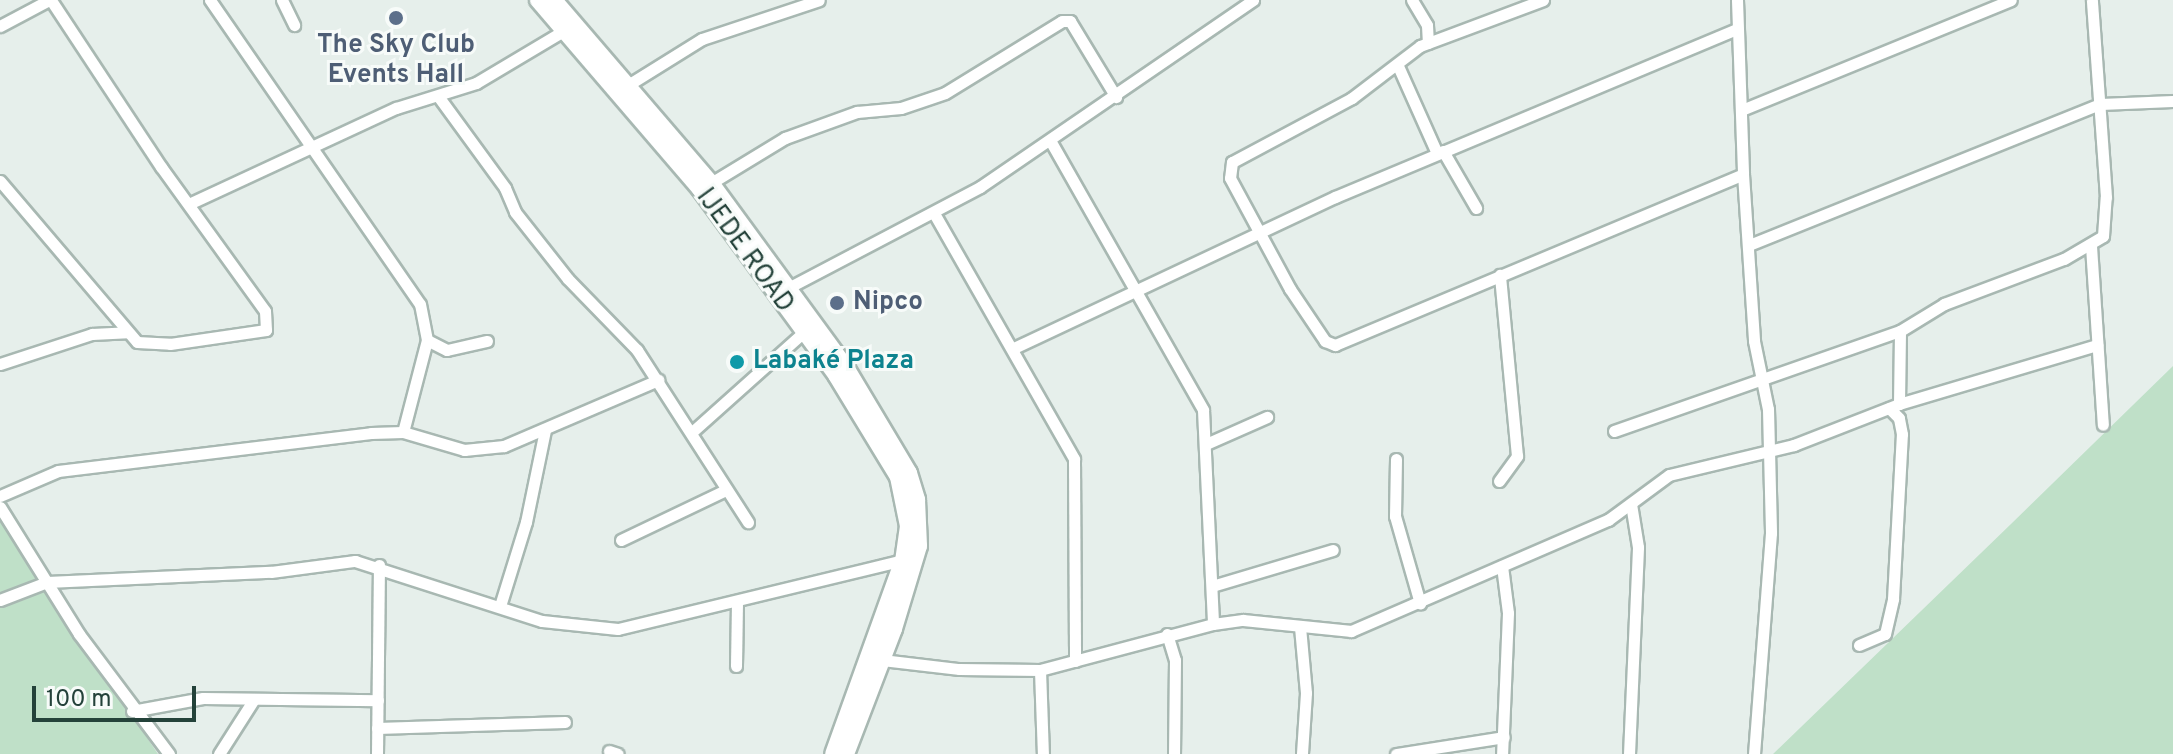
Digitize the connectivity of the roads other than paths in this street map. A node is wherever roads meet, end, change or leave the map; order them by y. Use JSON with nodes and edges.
{"nodes":[{"id":1,"x":50,"y":0,"type":"edge"},
{"id":2,"x":210,"y":0,"type":"edge"},
{"id":3,"x":282,"y":0,"type":"edge"},
{"id":4,"x":538,"y":0,"type":"edge"},
{"id":5,"x":554,"y":0,"type":"edge"},
{"id":6,"x":819,"y":0,"type":"edge"},
{"id":7,"x":1253,"y":0,"type":"edge"},
{"id":8,"x":1412,"y":0,"type":"edge"},
{"id":9,"x":1543,"y":0,"type":"edge"},
{"id":10,"x":1737,"y":0,"type":"edge"},
{"id":11,"x":2011,"y":0,"type":"edge"},
{"id":12,"x":2092,"y":0,"type":"edge"},
{"id":13,"x":294,"y":25,"type":"dead end"},
{"id":14,"x":0,"y":26,"type":"edge"},
{"id":15,"x":1736,"y":29,"type":"junction"},
{"id":16,"x":565,"y":30,"type":"junction"},
{"id":17,"x":1428,"y":43,"type":"junction"},
{"id":18,"x":1398,"y":66,"type":"junction"},
{"id":19,"x":628,"y":85,"type":"junction"},
{"id":20,"x":438,"y":96,"type":"junction"},
{"id":21,"x":1116,"y":97,"type":"junction"},
{"id":22,"x":2173,"y":101,"type":"edge"},
{"id":23,"x":2100,"y":104,"type":"junction"},
{"id":24,"x":1744,"y":109,"type":"junction"},
{"id":25,"x":1051,"y":142,"type":"junction"},
{"id":26,"x":311,"y":148,"type":"junction"},
{"id":27,"x":1440,"y":152,"type":"junction"},
{"id":28,"x":1743,"y":174,"type":"junction"},
{"id":29,"x":0,"y":181,"type":"edge"},
{"id":30,"x":711,"y":183,"type":"junction"},
{"id":31,"x":191,"y":203,"type":"junction"},
{"id":32,"x":1476,"y":208,"type":"dead end"},
{"id":33,"x":935,"y":215,"type":"junction"},
{"id":34,"x":1260,"y":235,"type":"junction"},
{"id":35,"x":1749,"y":245,"type":"junction"},
{"id":36,"x":2091,"y":246,"type":"junction"},
{"id":37,"x":1500,"y":275,"type":"junction"},
{"id":38,"x":786,"y":289,"type":"junction"},
{"id":39,"x":1138,"y":291,"type":"junction"},
{"id":40,"x":1900,"y":331,"type":"junction"},
{"id":41,"x":127,"y":332,"type":"junction"},
{"id":42,"x":804,"y":332,"type":"junction"},
{"id":43,"x":427,"y":340,"type":"junction"},
{"id":44,"x":487,"y":341,"type":"dead end"},
{"id":45,"x":2097,"y":345,"type":"junction"},
{"id":46,"x":1014,"y":348,"type":"junction"},
{"id":47,"x":0,"y":364,"type":"edge"},
{"id":48,"x":1759,"y":379,"type":"junction"},
{"id":49,"x":658,"y":380,"type":"junction"},
{"id":50,"x":1894,"y":406,"type":"junction"},
{"id":51,"x":1267,"y":417,"type":"dead end"},
{"id":52,"x":2103,"y":425,"type":"dead end"},
{"id":53,"x":545,"y":430,"type":"junction"},
{"id":54,"x":1614,"y":431,"type":"dead end"},
{"id":55,"x":403,"y":432,"type":"junction"},
{"id":56,"x":692,"y":432,"type":"junction"},
{"id":57,"x":1206,"y":444,"type":"junction"},
{"id":58,"x":1768,"y":451,"type":"junction"},
{"id":59,"x":1396,"y":459,"type":"dead end"},
{"id":60,"x":1499,"y":481,"type":"dead end"},
{"id":61,"x":726,"y":490,"type":"junction"},
{"id":62,"x":0,"y":496,"type":"edge"},
{"id":63,"x":1631,"y":504,"type":"junction"},
{"id":64,"x":0,"y":507,"type":"edge"},
{"id":65,"x":748,"y":522,"type":"dead end"},
{"id":66,"x":621,"y":540,"type":"dead end"},
{"id":67,"x":1333,"y":550,"type":"dead end"},
{"id":68,"x":903,"y":560,"type":"junction"},
{"id":69,"x":379,"y":565,"type":"junction"},
{"id":70,"x":1502,"y":566,"type":"junction"},
{"id":71,"x":47,"y":582,"type":"junction"},
{"id":72,"x":1212,"y":586,"type":"junction"},
{"id":73,"x":0,"y":600,"type":"edge"},
{"id":74,"x":737,"y":601,"type":"junction"},
{"id":75,"x":1420,"y":603,"type":"junction"},
{"id":76,"x":500,"y":606,"type":"junction"},
{"id":77,"x":1213,"y":624,"type":"junction"},
{"id":78,"x":1300,"y":627,"type":"junction"},
{"id":79,"x":1167,"y":634,"type":"junction"},
{"id":80,"x":1859,"y":645,"type":"dead end"},
{"id":81,"x":882,"y":660,"type":"junction"},
{"id":82,"x":1075,"y":661,"type":"junction"},
{"id":83,"x":736,"y":666,"type":"dead end"},
{"id":84,"x":1040,"y":670,"type":"junction"},
{"id":85,"x":254,"y":699,"type":"junction"},
{"id":86,"x":378,"y":700,"type":"junction"},
{"id":87,"x":132,"y":711,"type":"junction"},
{"id":88,"x":565,"y":722,"type":"dead end"},
{"id":89,"x":377,"y":728,"type":"junction"},
{"id":90,"x":1504,"y":737,"type":"junction"},
{"id":91,"x":169,"y":754,"type":"edge"},
{"id":92,"x":219,"y":754,"type":"edge"},
{"id":93,"x":377,"y":754,"type":"edge"},
{"id":94,"x":833,"y":754,"type":"edge"},
{"id":95,"x":846,"y":754,"type":"edge"},
{"id":96,"x":1043,"y":754,"type":"edge"},
{"id":97,"x":1174,"y":754,"type":"edge"},
{"id":98,"x":1302,"y":754,"type":"edge"},
{"id":99,"x":1396,"y":754,"type":"edge"},
{"id":100,"x":1502,"y":754,"type":"edge"},
{"id":101,"x":1629,"y":754,"type":"edge"},
{"id":102,"x":1754,"y":754,"type":"edge"}],
"edges":[{"from":1,"to":14,"type":"street"},
{"from":1,"to":31,"type":"street"},
{"from":2,"to":26,"type":"street"},
{"from":3,"to":13,"type":"street"},
{"from":4,"to":16,"type":"main road","name":"IJEDE ROAD"},
{"from":5,"to":19,"type":"main road","name":"IJEDE ROAD"},
{"from":6,"to":19,"type":"street"},
{"from":7,"to":21,"type":"street"},
{"from":8,"to":17,"type":"street"},
{"from":9,"to":17,"type":"street"},
{"from":10,"to":15,"type":"street"},
{"from":11,"to":24,"type":"street"},
{"from":12,"to":23,"type":"street"},
{"from":15,"to":24,"type":"street"},
{"from":15,"to":27,"type":"street"},
{"from":16,"to":20,"type":"street"},
{"from":16,"to":42,"type":"main road","name":"IJEDE ROAD"},
{"from":17,"to":18,"type":"street"},
{"from":18,"to":27,"type":"street"},
{"from":18,"to":34,"type":"street"},
{"from":19,"to":30,"type":"main road","name":"IJEDE ROAD"},
{"from":20,"to":26,"type":"street"},
{"from":20,"to":49,"type":"street"},
{"from":21,"to":25,"type":"street"},
{"from":21,"to":30,"type":"street"},
{"from":22,"to":23,"type":"street"},
{"from":23,"to":35,"type":"street"},
{"from":23,"to":36,"type":"street"},
{"from":24,"to":28,"type":"street"},
{"from":25,"to":33,"type":"street"},
{"from":25,"to":39,"type":"street"},
{"from":26,"to":31,"type":"street"},
{"from":26,"to":43,"type":"street"},
{"from":27,"to":32,"type":"street"},
{"from":27,"to":34,"type":"street"},
{"from":28,"to":35,"type":"street"},
{"from":28,"to":37,"type":"street"},
{"from":29,"to":41,"type":"street"},
{"from":30,"to":38,"type":"main road","name":"IJEDE ROAD"},
{"from":31,"to":41,"type":"street"},
{"from":33,"to":38,"type":"street"},
{"from":33,"to":46,"type":"street"},
{"from":34,"to":37,"type":"street"},
{"from":34,"to":39,"type":"street"},
{"from":35,"to":48,"type":"street"},
{"from":36,"to":40,"type":"street"},
{"from":36,"to":45,"type":"street"},
{"from":37,"to":60,"type":"street"},
{"from":38,"to":81,"type":"main road","name":"IJEDE ROAD"},
{"from":39,"to":46,"type":"street"},
{"from":39,"to":57,"type":"street"},
{"from":40,"to":48,"type":"street"},
{"from":40,"to":50,"type":"street"},
{"from":41,"to":47,"type":"street"},
{"from":42,"to":56,"type":"street"},
{"from":42,"to":68,"type":"main road","name":"IJEDE ROAD"},
{"from":43,"to":44,"type":"street"},
{"from":43,"to":55,"type":"street"},
{"from":45,"to":50,"type":"street"},
{"from":45,"to":52,"type":"street"},
{"from":46,"to":82,"type":"street"},
{"from":48,"to":54,"type":"street"},
{"from":48,"to":58,"type":"street"},
{"from":49,"to":53,"type":"street"},
{"from":49,"to":56,"type":"street"},
{"from":50,"to":58,"type":"street"},
{"from":50,"to":80,"type":"street"},
{"from":51,"to":57,"type":"street"},
{"from":53,"to":55,"type":"street"},
{"from":53,"to":76,"type":"street"},
{"from":55,"to":62,"type":"street"},
{"from":56,"to":61,"type":"street"},
{"from":57,"to":72,"type":"street"},
{"from":58,"to":63,"type":"street"},
{"from":58,"to":102,"type":"street"},
{"from":59,"to":75,"type":"street"},
{"from":61,"to":65,"type":"street"},
{"from":61,"to":66,"type":"street"},
{"from":63,"to":70,"type":"street"},
{"from":63,"to":101,"type":"street"},
{"from":64,"to":71,"type":"street"},
{"from":67,"to":72,"type":"street"},
{"from":68,"to":74,"type":"street"},
{"from":68,"to":94,"type":"main road","name":"IJEDE ROAD"},
{"from":69,"to":71,"type":"street"},
{"from":69,"to":76,"type":"street"},
{"from":69,"to":86,"type":"street"},
{"from":70,"to":75,"type":"street"},
{"from":70,"to":90,"type":"street"},
{"from":71,"to":73,"type":"street"},
{"from":71,"to":87,"type":"street"},
{"from":72,"to":77,"type":"street"},
{"from":74,"to":76,"type":"street"},
{"from":74,"to":83,"type":"street"},
{"from":75,"to":78,"type":"street"},
{"from":77,"to":78,"type":"street"},
{"from":77,"to":79,"type":"street"},
{"from":78,"to":98,"type":"street"},
{"from":79,"to":82,"type":"street"},
{"from":79,"to":97,"type":"street"},
{"from":81,"to":84,"type":"street"},
{"from":81,"to":95,"type":"main road","name":"IJEDE ROAD"},
{"from":82,"to":84,"type":"street"},
{"from":84,"to":96,"type":"street"},
{"from":85,"to":86,"type":"street"},
{"from":85,"to":87,"type":"street"},
{"from":85,"to":92,"type":"street"},
{"from":86,"to":89,"type":"street"},
{"from":87,"to":91,"type":"street"},
{"from":88,"to":89,"type":"street"},
{"from":89,"to":93,"type":"street"},
{"from":90,"to":99,"type":"street"},
{"from":90,"to":100,"type":"street"}]}
